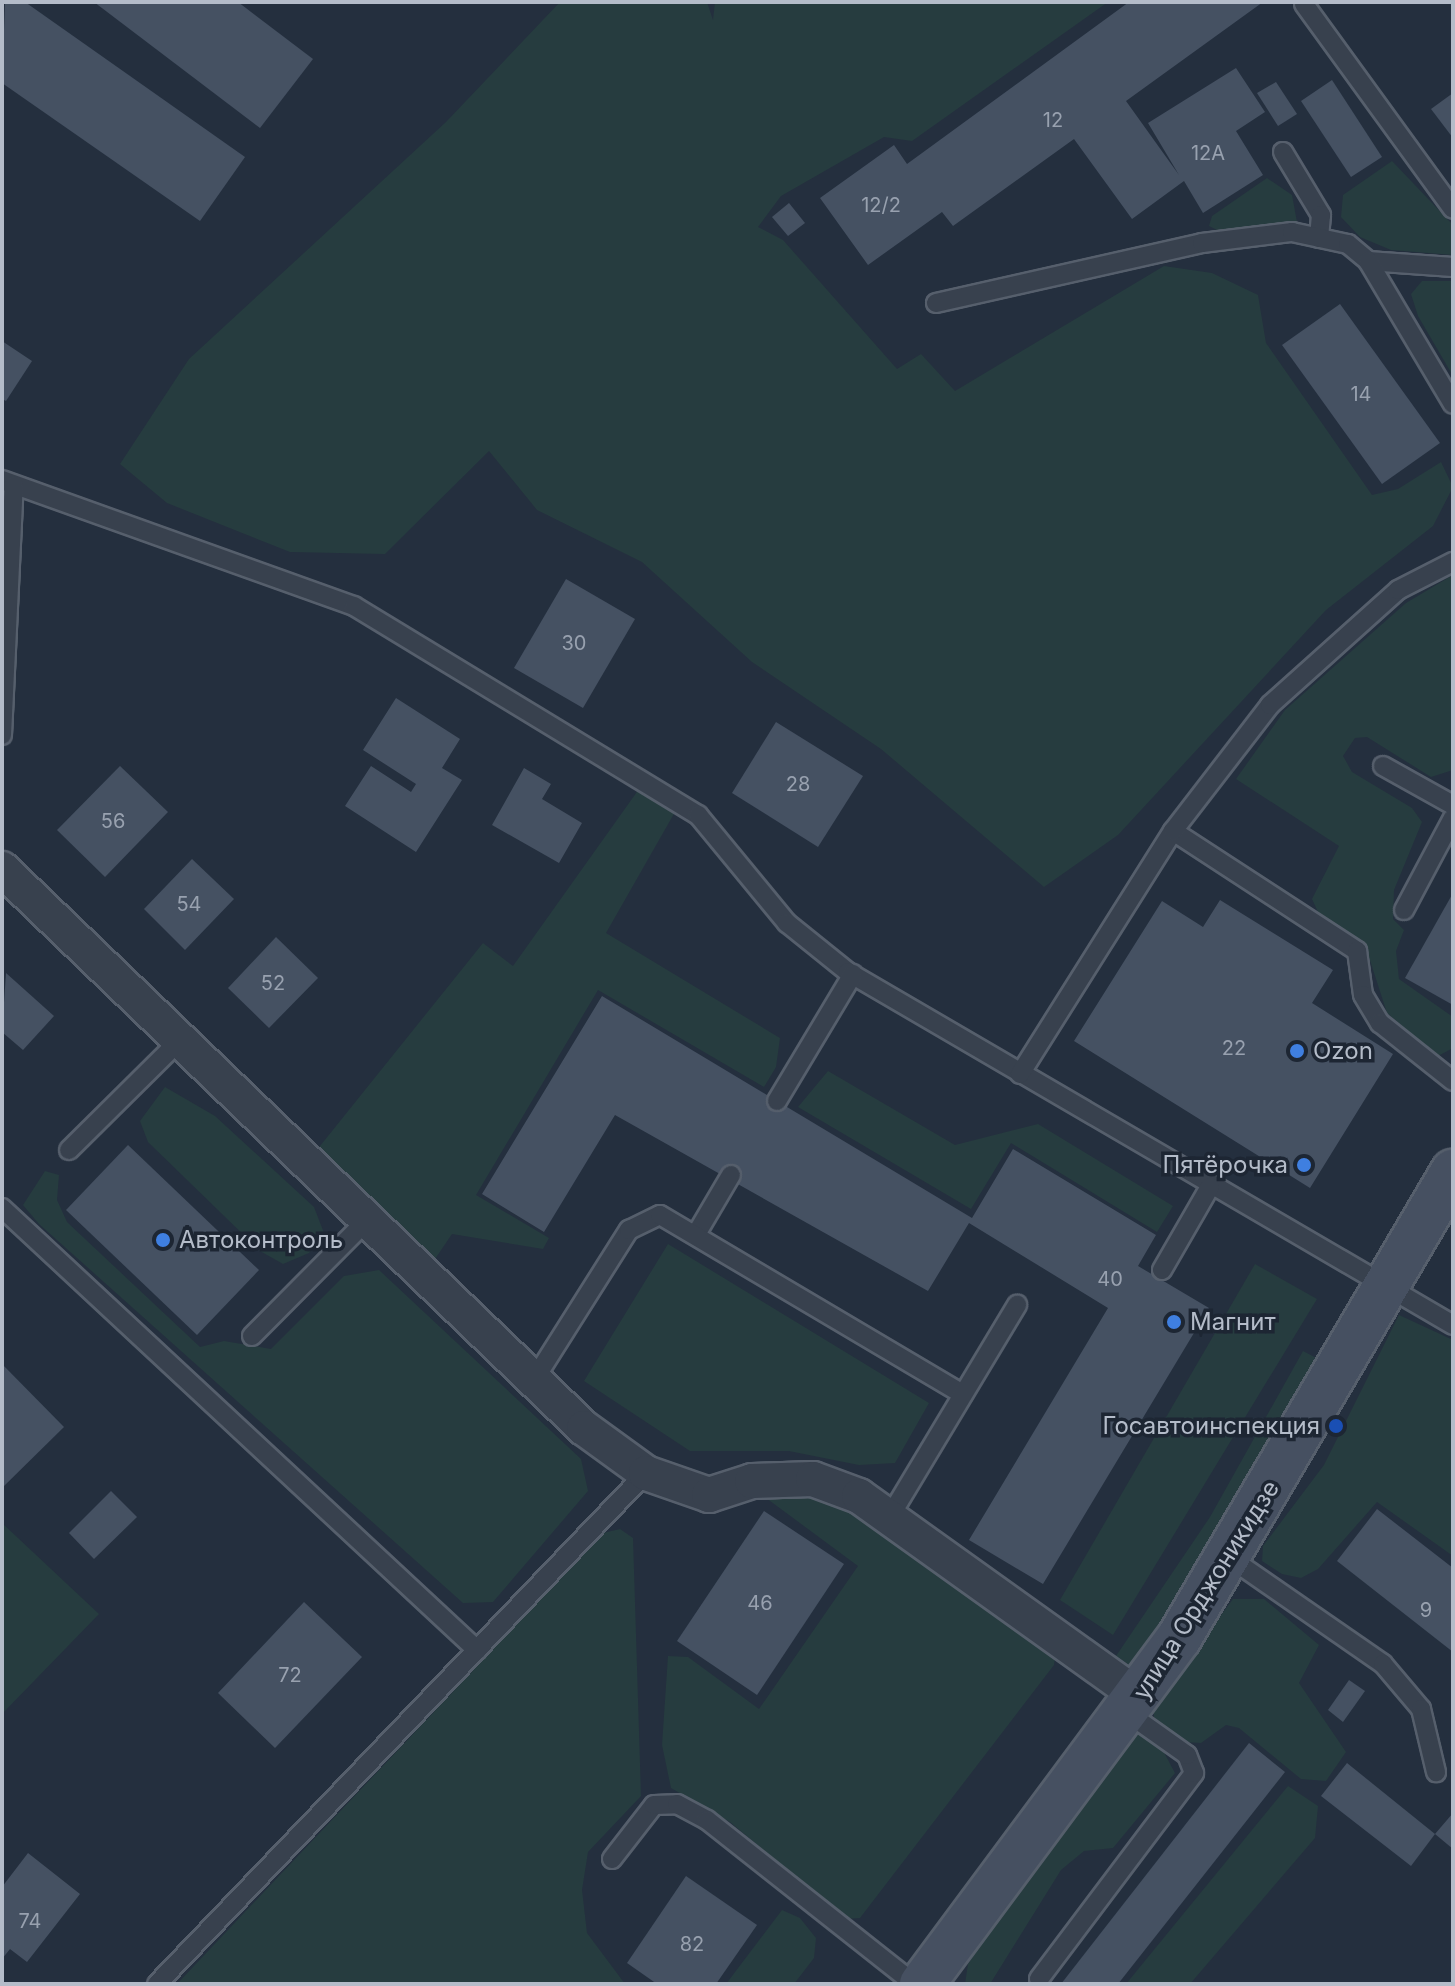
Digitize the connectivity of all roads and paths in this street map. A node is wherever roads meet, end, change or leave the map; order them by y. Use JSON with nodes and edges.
{"nodes":[{"id":1,"x":1304,"y":4,"type":"edge"},
{"id":2,"x":1283,"y":152,"type":"dead end"},
{"id":3,"x":1453,"y":209,"type":"edge"},
{"id":4,"x":1319,"y":238,"type":"junction"},
{"id":5,"x":1368,"y":261,"type":"junction"},
{"id":6,"x":1453,"y":267,"type":"edge"},
{"id":7,"x":936,"y":303,"type":"dead end"},
{"id":8,"x":1453,"y":404,"type":"edge"},
{"id":9,"x":8,"y":482,"type":"edge"},
{"id":10,"x":1453,"y":562,"type":"edge"},
{"id":11,"x":2,"y":735,"type":"edge"},
{"id":12,"x":1383,"y":766,"type":"dead end"},
{"id":13,"x":1453,"y":805,"type":"edge"},
{"id":14,"x":1453,"y":818,"type":"edge"},
{"id":15,"x":1173,"y":831,"type":"junction"},
{"id":16,"x":2,"y":869,"type":"edge"},
{"id":17,"x":1404,"y":910,"type":"dead end"},
{"id":18,"x":853,"y":974,"type":"junction"},
{"id":19,"x":180,"y":1040,"type":"junction"},
{"id":20,"x":1020,"y":1074,"type":"junction"},
{"id":21,"x":1453,"y":1081,"type":"edge"},
{"id":22,"x":777,"y":1101,"type":"dead end"},
{"id":23,"x":69,"y":1150,"type":"dead end"},
{"id":24,"x":1453,"y":1172,"type":"edge"},
{"id":25,"x":731,"y":1175,"type":"dead end"},
{"id":26,"x":1210,"y":1187,"type":"junction"},
{"id":27,"x":2,"y":1208,"type":"edge"},
{"id":28,"x":367,"y":1220,"type":"junction"},
{"id":29,"x":698,"y":1231,"type":"junction"},
{"id":30,"x":1162,"y":1270,"type":"dead end"},
{"id":31,"x":1387,"y":1290,"type":"junction"},
{"id":32,"x":1017,"y":1305,"type":"dead end"},
{"id":33,"x":1453,"y":1325,"type":"edge"},
{"id":34,"x":252,"y":1336,"type":"dead end"},
{"id":35,"x":534,"y":1380,"type":"junction"},
{"id":36,"x":963,"y":1394,"type":"junction"},
{"id":37,"x":646,"y":1473,"type":"junction"},
{"id":38,"x":889,"y":1518,"type":"junction"},
{"id":39,"x":1230,"y":1558,"type":"junction"},
{"id":40,"x":477,"y":1650,"type":"junction"},
{"id":41,"x":1134,"y":1705,"type":"junction"},
{"id":42,"x":1436,"y":1772,"type":"dead end"},
{"id":43,"x":612,"y":1859,"type":"dead end"},
{"id":44,"x":1039,"y":1979,"type":"dead end"},
{"id":45,"x":157,"y":1984,"type":"edge"},
{"id":46,"x":915,"y":1984,"type":"edge"},
{"id":47,"x":922,"y":1984,"type":"edge"}],
"edges":[{"from":1,"to":3,"type":"lane"},
{"from":2,"to":4,"type":"lane"},
{"from":4,"to":5,"type":"lane"},
{"from":4,"to":7,"type":"lane"},
{"from":5,"to":6,"type":"lane"},
{"from":5,"to":8,"type":"lane"},
{"from":9,"to":11,"type":"lane"},
{"from":9,"to":18,"type":"lane"},
{"from":10,"to":15,"type":"lane"},
{"from":12,"to":13,"type":"lane"},
{"from":14,"to":17,"type":"lane"},
{"from":15,"to":20,"type":"lane"},
{"from":15,"to":21,"type":"lane"},
{"from":16,"to":19,"type":"street"},
{"from":18,"to":20,"type":"lane"},
{"from":18,"to":22,"type":"lane"},
{"from":19,"to":23,"type":"lane"},
{"from":19,"to":28,"type":"street"},
{"from":20,"to":26,"type":"lane"},
{"from":24,"to":31,"type":"main road","name":"улица Орджоникидзе"},
{"from":25,"to":29,"type":"lane"},
{"from":26,"to":30,"type":"lane"},
{"from":26,"to":31,"type":"lane"},
{"from":27,"to":40,"type":"lane"},
{"from":28,"to":34,"type":"lane"},
{"from":28,"to":35,"type":"street"},
{"from":29,"to":35,"type":"lane"},
{"from":29,"to":36,"type":"lane"},
{"from":31,"to":33,"type":"lane"},
{"from":31,"to":39,"type":"main road","name":"улица Орджоникидзе"},
{"from":32,"to":36,"type":"lane"},
{"from":35,"to":37,"type":"street"},
{"from":36,"to":38,"type":"lane"},
{"from":37,"to":38,"type":"street"},
{"from":37,"to":40,"type":"lane"},
{"from":38,"to":41,"type":"street"},
{"from":39,"to":41,"type":"main road","name":"улица Орджоникидзе"},
{"from":39,"to":42,"type":"lane"},
{"from":40,"to":45,"type":"lane"},
{"from":41,"to":44,"type":"lane"},
{"from":41,"to":47,"type":"main road","name":"улица Орджоникидзе"},
{"from":43,"to":46,"type":"lane"}]}
